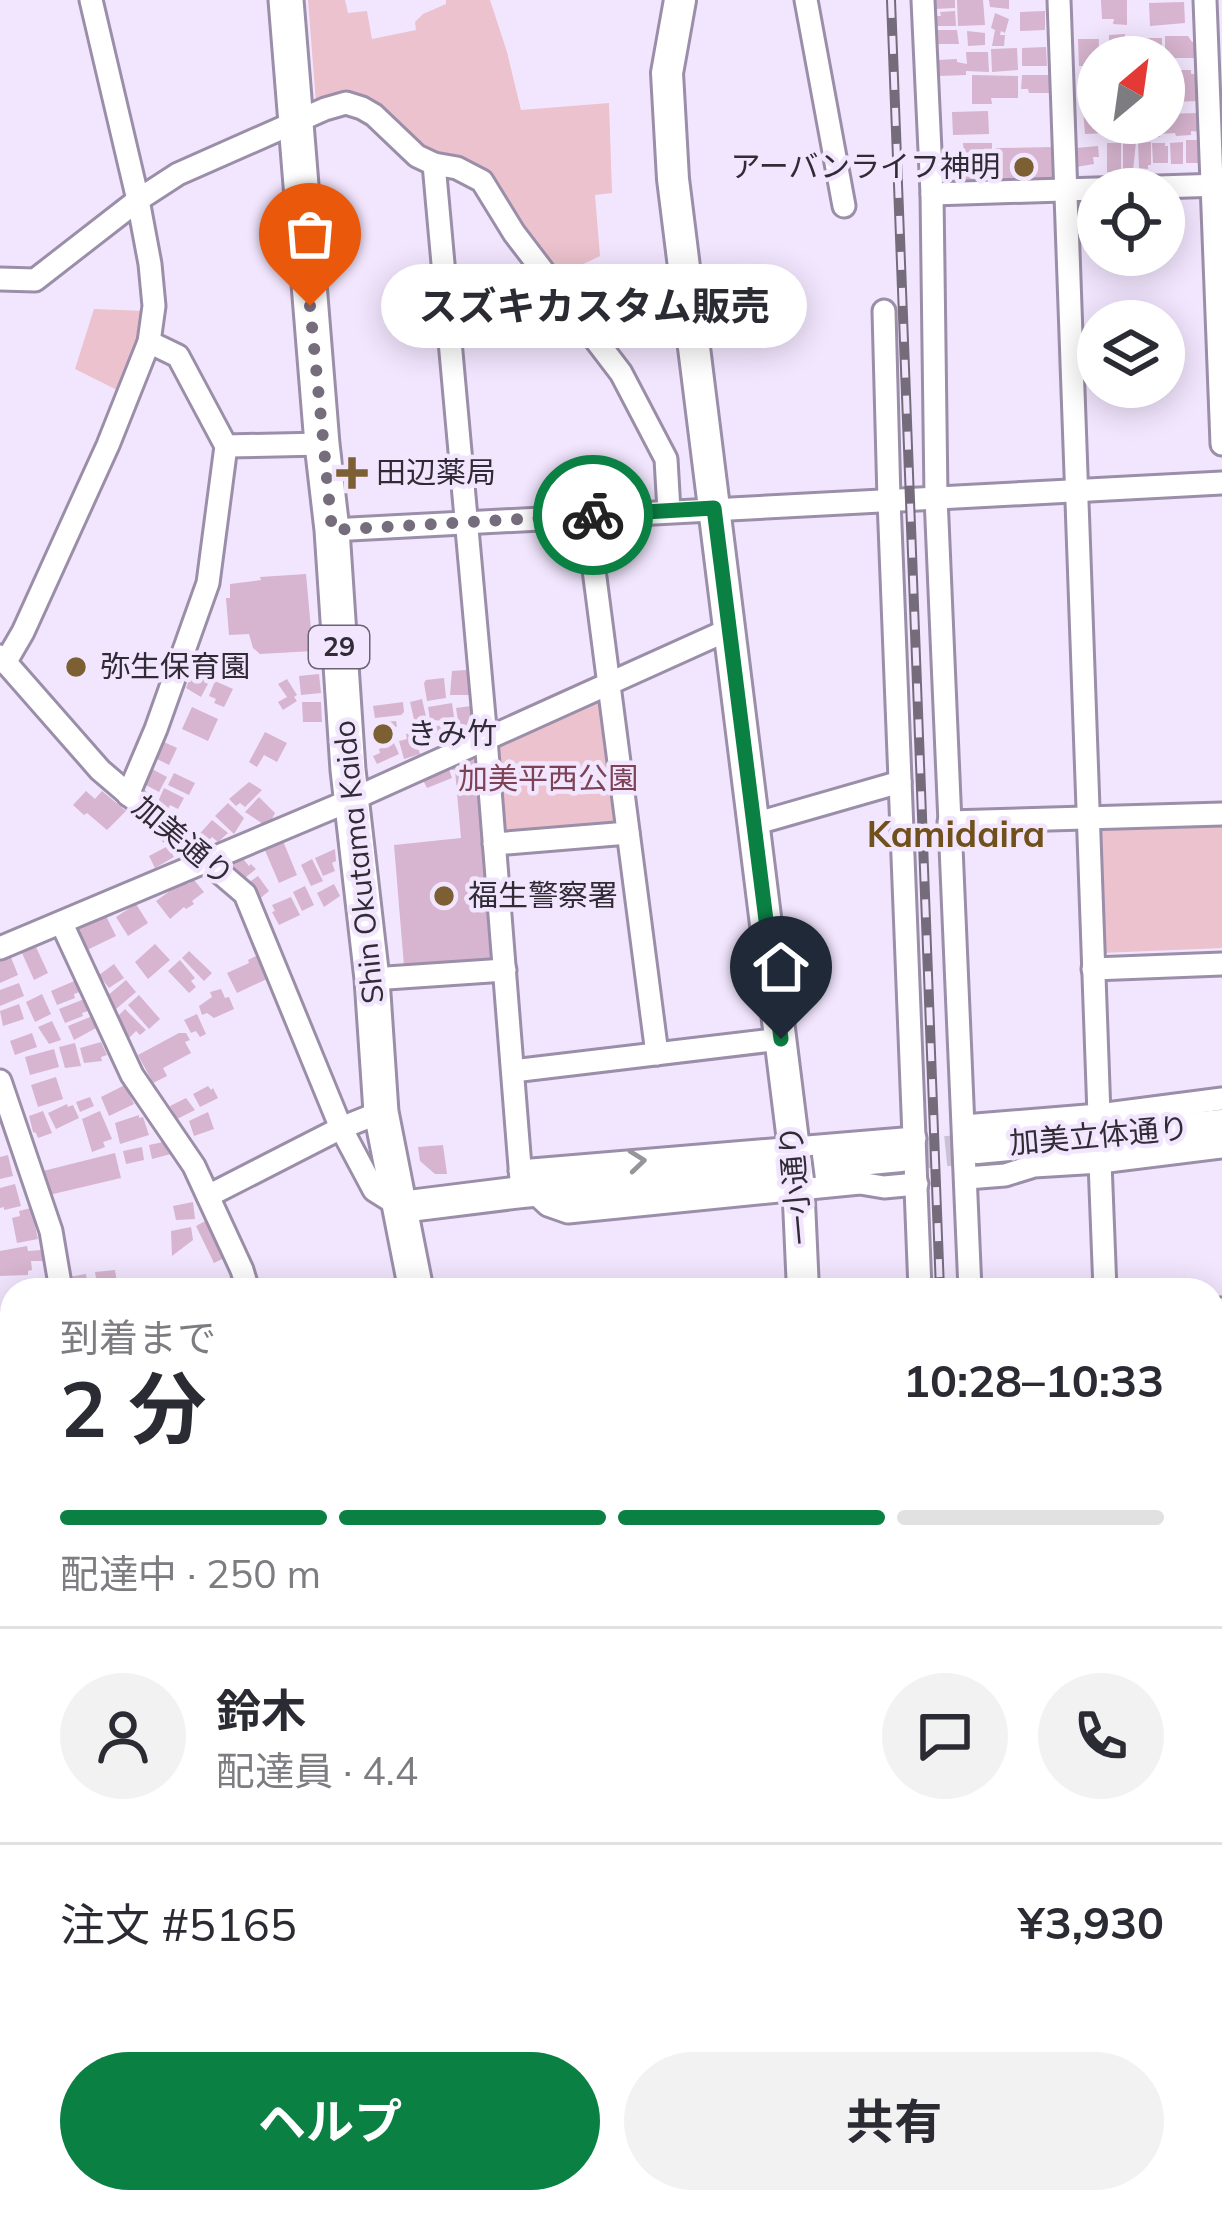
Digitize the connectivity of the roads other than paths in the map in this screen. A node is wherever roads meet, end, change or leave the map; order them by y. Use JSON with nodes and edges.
{"nodes":[{"id":1,"x":91,"y":0,"type":"edge"},
{"id":2,"x":286,"y":0,"type":"edge"},
{"id":3,"x":680,"y":0,"type":"edge"},
{"id":4,"x":806,"y":0,"type":"edge"},
{"id":5,"x":922,"y":0,"type":"edge"},
{"id":6,"x":1059,"y":0,"type":"edge"},
{"id":7,"x":1205,"y":0,"type":"edge"},
{"id":8,"x":294,"y":121,"type":"junction"},
{"id":9,"x":434,"y":164,"type":"junction"},
{"id":10,"x":1217,"y":185,"type":"edge"},
{"id":11,"x":1065,"y":188,"type":"junction"},
{"id":12,"x":932,"y":194,"type":"junction"},
{"id":13,"x":138,"y":200,"type":"junction"},
{"id":14,"x":844,"y":206,"type":"dead end"},
{"id":15,"x":1219,"y":264,"type":"edge"},
{"id":16,"x":0,"y":279,"type":"edge"},
{"id":17,"x":884,"y":311,"type":"dead end"},
{"id":18,"x":149,"y":342,"type":"junction"},
{"id":19,"x":1222,"y":443,"type":"edge"},
{"id":20,"x":322,"y":444,"type":"junction"},
{"id":21,"x":226,"y":446,"type":"junction"},
{"id":22,"x":1222,"y":483,"type":"edge"},
{"id":23,"x":1075,"y":490,"type":"junction"},
{"id":24,"x":936,"y":497,"type":"junction"},
{"id":25,"x":889,"y":500,"type":"junction"},
{"id":26,"x":714,"y":508,"type":"junction"},
{"id":27,"x":669,"y":511,"type":"junction"},
{"id":28,"x":587,"y":516,"type":"junction"},
{"id":29,"x":466,"y":523,"type":"junction"},
{"id":30,"x":332,"y":530,"type":"junction"},
{"id":31,"x":730,"y":628,"type":"junction"},
{"id":32,"x":3,"y":659,"type":"edge"},
{"id":33,"x":609,"y":683,"type":"junction"},
{"id":34,"x":486,"y":740,"type":"junction"},
{"id":35,"x":900,"y":782,"type":"junction"},
{"id":36,"x":128,"y":795,"type":"junction"},
{"id":37,"x":351,"y":800,"type":"junction"},
{"id":38,"x":1222,"y":814,"type":"edge"},
{"id":39,"x":1088,"y":818,"type":"junction"},
{"id":40,"x":949,"y":822,"type":"junction"},
{"id":41,"x":754,"y":824,"type":"junction"},
{"id":42,"x":628,"y":833,"type":"junction"},
{"id":43,"x":494,"y":844,"type":"junction"},
{"id":44,"x":208,"y":860,"type":"junction"},
{"id":45,"x":62,"y":924,"type":"junction"},
{"id":46,"x":0,"y":948,"type":"edge"},
{"id":47,"x":1222,"y":964,"type":"edge"},
{"id":48,"x":1093,"y":969,"type":"junction"},
{"id":49,"x":505,"y":970,"type":"junction"},
{"id":50,"x":372,"y":979,"type":"junction"},
{"id":51,"x":781,"y":1039,"type":"junction"},
{"id":52,"x":657,"y":1054,"type":"junction"},
{"id":53,"x":513,"y":1071,"type":"junction"},
{"id":54,"x":0,"y":1081,"type":"edge"},
{"id":55,"x":1222,"y":1099,"type":"edge"},
{"id":56,"x":381,"y":1112,"type":"junction"},
{"id":57,"x":1099,"y":1115,"type":"junction"},
{"id":58,"x":1222,"y":1125,"type":"edge"},
{"id":59,"x":340,"y":1127,"type":"junction"},
{"id":60,"x":908,"y":1147,"type":"junction"},
{"id":61,"x":1222,"y":1147,"type":"edge"},
{"id":62,"x":969,"y":1151,"type":"junction"},
{"id":63,"x":1100,"y":1162,"type":"junction"},
{"id":64,"x":796,"y":1169,"type":"junction"},
{"id":65,"x":917,"y":1184,"type":"junction"},
{"id":66,"x":531,"y":1186,"type":"junction"},
{"id":67,"x":208,"y":1196,"type":"junction"},
{"id":68,"x":401,"y":1207,"type":"junction"},
{"id":69,"x":59,"y":1278,"type":"edge"},
{"id":70,"x":244,"y":1278,"type":"edge"},
{"id":71,"x":414,"y":1278,"type":"edge"},
{"id":72,"x":802,"y":1278,"type":"edge"},
{"id":73,"x":920,"y":1278,"type":"edge"},
{"id":74,"x":970,"y":1278,"type":"edge"},
{"id":75,"x":1105,"y":1278,"type":"edge"}],
"edges":[{"from":1,"to":13,"type":"street"},
{"from":2,"to":8,"type":"main road","name":"Shin Okutama Kaido","number":"29"},
{"from":3,"to":26,"type":"street","name":"一小通り"},
{"from":4,"to":14,"type":"street"},
{"from":5,"to":12,"type":"street"},
{"from":6,"to":11,"type":"street"},
{"from":7,"to":10,"type":"street"},
{"from":8,"to":9,"type":"street"},
{"from":8,"to":13,"type":"street"},
{"from":8,"to":20,"type":"main road","name":"Shin Okutama Kaido","number":"29"},
{"from":9,"to":27,"type":"street"},
{"from":9,"to":29,"type":"street"},
{"from":10,"to":11,"type":"street"},
{"from":10,"to":15,"type":"street"},
{"from":11,"to":12,"type":"street"},
{"from":11,"to":23,"type":"street"},
{"from":12,"to":24,"type":"street"},
{"from":13,"to":16,"type":"street"},
{"from":13,"to":18,"type":"street"},
{"from":15,"to":19,"type":"street"},
{"from":17,"to":25,"type":"street"},
{"from":18,"to":21,"type":"street"},
{"from":18,"to":32,"type":"street"},
{"from":20,"to":21,"type":"street"},
{"from":20,"to":30,"type":"main road","name":"Shin Okutama Kaido","number":"29"},
{"from":21,"to":36,"type":"street"},
{"from":22,"to":23,"type":"street"},
{"from":23,"to":24,"type":"street"},
{"from":23,"to":39,"type":"street"},
{"from":24,"to":25,"type":"street"},
{"from":24,"to":40,"type":"street"},
{"from":25,"to":26,"type":"street"},
{"from":25,"to":35,"type":"street"},
{"from":26,"to":27,"type":"street"},
{"from":26,"to":31,"type":"street","name":"一小通り"},
{"from":27,"to":28,"type":"street"},
{"from":28,"to":29,"type":"street"},
{"from":28,"to":33,"type":"street"},
{"from":29,"to":30,"type":"street"},
{"from":29,"to":34,"type":"street"},
{"from":30,"to":37,"type":"main road","name":"Shin Okutama Kaido","number":"29"},
{"from":31,"to":33,"type":"street"},
{"from":31,"to":41,"type":"street","name":"一小通り"},
{"from":32,"to":36,"type":"street","name":"加美通り"},
{"from":33,"to":34,"type":"street"},
{"from":33,"to":42,"type":"street"},
{"from":34,"to":37,"type":"street"},
{"from":34,"to":43,"type":"street"},
{"from":35,"to":41,"type":"street"},
{"from":35,"to":60,"type":"street"},
{"from":36,"to":44,"type":"street","name":"加美通り"},
{"from":37,"to":44,"type":"street"},
{"from":37,"to":50,"type":"main road","name":"Shin Okutama Kaido","number":"29"},
{"from":38,"to":39,"type":"street"},
{"from":39,"to":40,"type":"street"},
{"from":39,"to":48,"type":"street"},
{"from":40,"to":62,"type":"street"},
{"from":41,"to":51,"type":"street","name":"一小通り"},
{"from":42,"to":43,"type":"street"},
{"from":42,"to":52,"type":"street"},
{"from":43,"to":49,"type":"street"},
{"from":44,"to":45,"type":"street"},
{"from":44,"to":59,"type":"street","name":"加美通り"},
{"from":45,"to":46,"type":"street"},
{"from":45,"to":67,"type":"street"},
{"from":47,"to":48,"type":"street"},
{"from":48,"to":57,"type":"street"},
{"from":49,"to":50,"type":"street"},
{"from":49,"to":53,"type":"street"},
{"from":50,"to":56,"type":"main road","name":"Shin Okutama Kaido","number":"29"},
{"from":51,"to":52,"type":"street"},
{"from":51,"to":64,"type":"street","name":"一小通り"},
{"from":52,"to":53,"type":"street"},
{"from":53,"to":66,"type":"street"},
{"from":54,"to":69,"type":"street"},
{"from":55,"to":57,"type":"street"},
{"from":56,"to":59,"type":"street"},
{"from":56,"to":68,"type":"main road","name":"Shin Okutama Kaido","number":"29"},
{"from":57,"to":62,"type":"street"},
{"from":58,"to":62,"type":"street","name":"加美立体通り"},
{"from":59,"to":67,"type":"street"},
{"from":59,"to":68,"type":"street","name":"加美通り"},
{"from":60,"to":64,"type":"street"},
{"from":60,"to":65,"type":"street"},
{"from":60,"to":66,"type":"street"},
{"from":61,"to":63,"type":"street"},
{"from":62,"to":63,"type":"street"},
{"from":62,"to":74,"type":"street"},
{"from":63,"to":75,"type":"street"},
{"from":64,"to":65,"type":"street"},
{"from":66,"to":64,"type":"street","one_way":true},
{"from":64,"to":66,"type":"street"},
{"from":64,"to":72,"type":"street","name":"一小通り"},
{"from":65,"to":73,"type":"street"},
{"from":66,"to":68,"type":"street"},
{"from":67,"to":70,"type":"street"},
{"from":68,"to":71,"type":"main road","name":"Shin Okutama Kaido","number":"29"}]}
